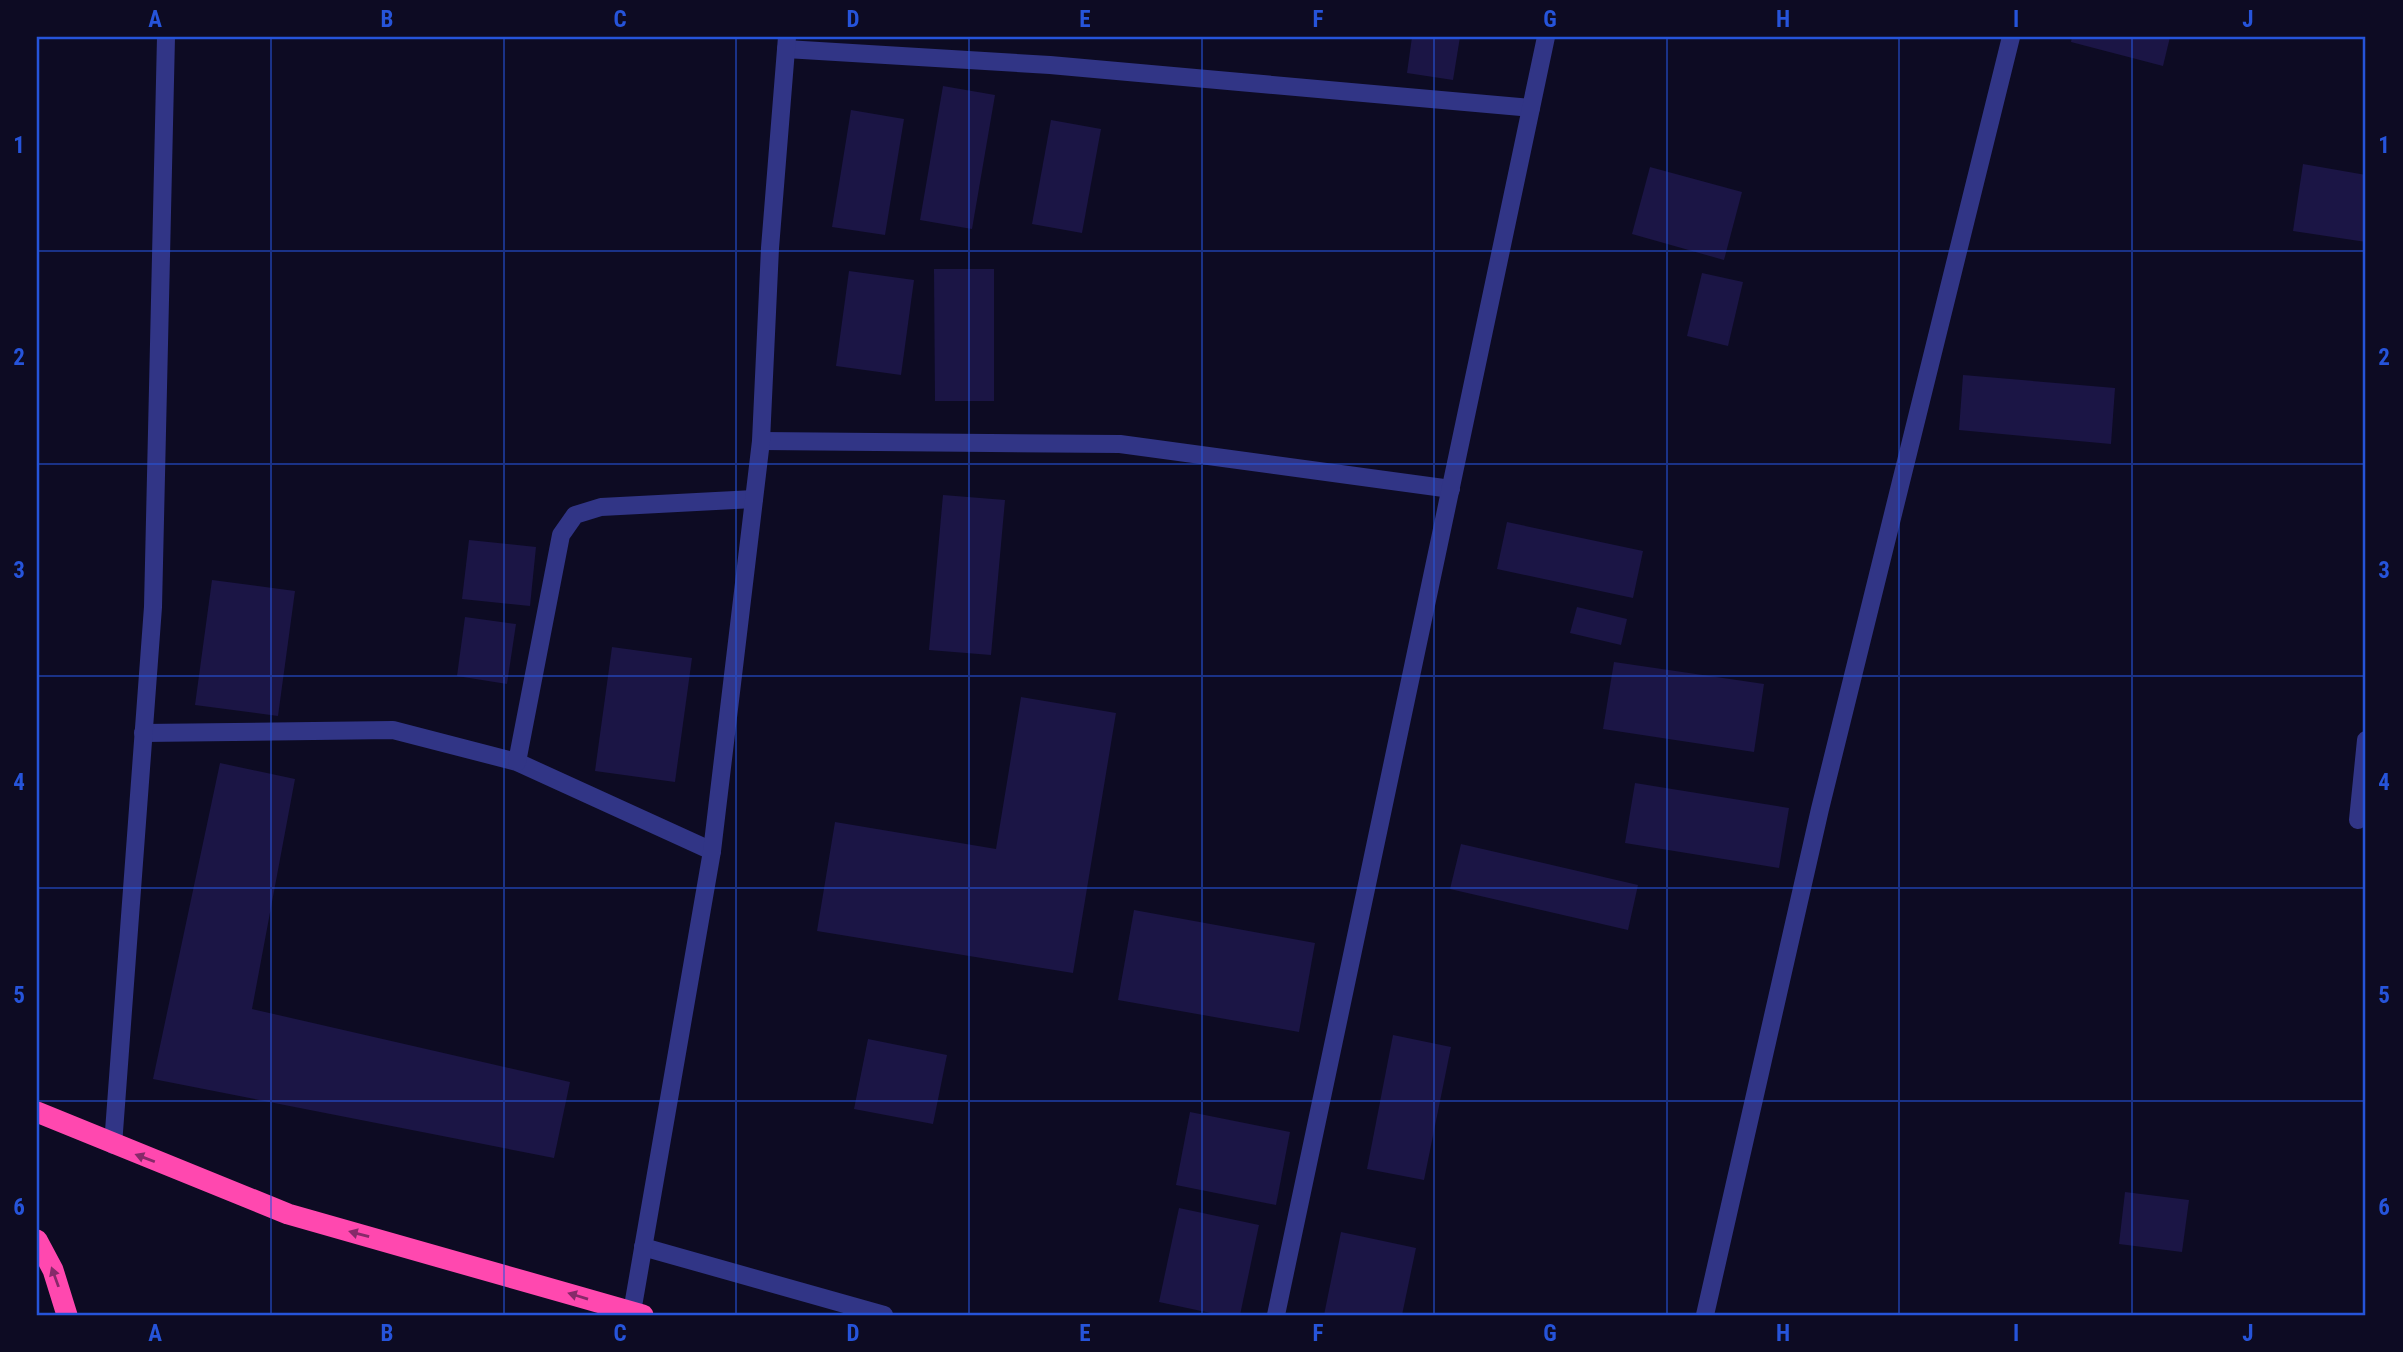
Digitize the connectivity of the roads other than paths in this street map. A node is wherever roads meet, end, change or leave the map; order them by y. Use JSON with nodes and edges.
{"nodes":[{"id":1,"x":166,"y":37,"type":"edge"},
{"id":2,"x":1546,"y":37,"type":"edge"},
{"id":3,"x":2011,"y":37,"type":"edge"},
{"id":4,"x":787,"y":43,"type":"edge"},
{"id":5,"x":1531,"y":108,"type":"junction"},
{"id":6,"x":761,"y":442,"type":"junction"},
{"id":7,"x":1451,"y":489,"type":"junction"},
{"id":8,"x":754,"y":499,"type":"junction"},
{"id":9,"x":143,"y":733,"type":"junction"},
{"id":10,"x":2366,"y":740,"type":"edge"},
{"id":11,"x":517,"y":762,"type":"junction"},
{"id":12,"x":2358,"y":820,"type":"dead end"},
{"id":13,"x":712,"y":852,"type":"junction"},
{"id":14,"x":37,"y":1112,"type":"edge"},
{"id":15,"x":113,"y":1145,"type":"junction"},
{"id":16,"x":37,"y":1240,"type":"edge"},
{"id":17,"x":643,"y":1247,"type":"junction"},
{"id":18,"x":638,"y":1314,"type":"edge"},
{"id":19,"x":67,"y":1315,"type":"edge"},
{"id":20,"x":884,"y":1315,"type":"edge"},
{"id":21,"x":1276,"y":1315,"type":"edge"},
{"id":22,"x":1704,"y":1315,"type":"edge"}],
"edges":[{"from":1,"to":9,"type":"street"},
{"from":2,"to":5,"type":"street"},
{"from":3,"to":22,"type":"street"},
{"from":4,"to":5,"type":"street"},
{"from":4,"to":6,"type":"street"},
{"from":5,"to":7,"type":"street"},
{"from":6,"to":7,"type":"street"},
{"from":6,"to":8,"type":"street"},
{"from":7,"to":21,"type":"street"},
{"from":8,"to":11,"type":"street"},
{"from":8,"to":13,"type":"street"},
{"from":9,"to":11,"type":"street"},
{"from":9,"to":15,"type":"street"},
{"from":10,"to":12,"type":"street"},
{"from":11,"to":13,"type":"street"},
{"from":13,"to":17,"type":"street"},
{"from":14,"to":15,"type":"highway"},
{"from":18,"to":15,"type":"highway","one_way":true},
{"from":19,"to":16,"type":"highway","one_way":true},
{"from":17,"to":18,"type":"street"},
{"from":17,"to":20,"type":"street"}]}
